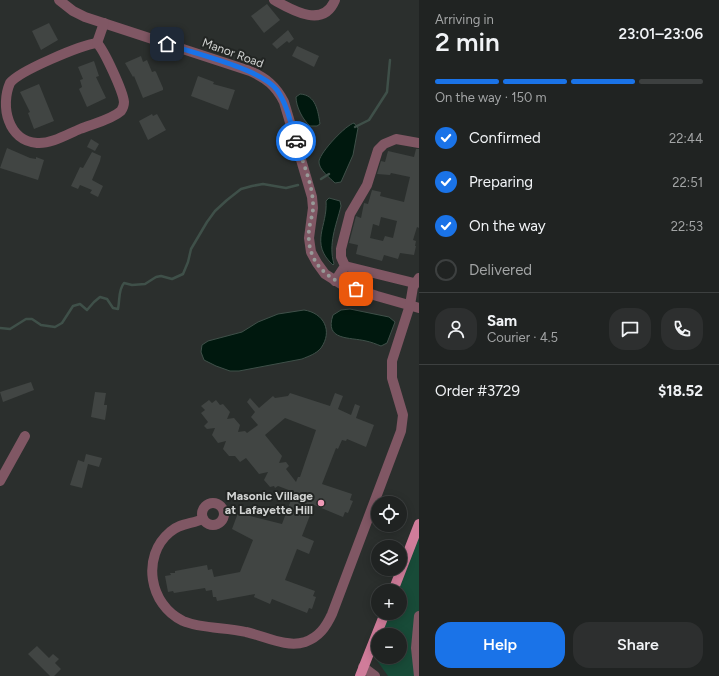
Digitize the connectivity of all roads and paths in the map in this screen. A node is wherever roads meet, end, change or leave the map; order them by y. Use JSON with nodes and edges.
{"nodes":[{"id":1,"x":59,"y":0,"type":"edge"},
{"id":2,"x":274,"y":0,"type":"edge"},
{"id":3,"x":335,"y":0,"type":"edge"},
{"id":4,"x":104,"y":23,"type":"junction"},
{"id":5,"x":97,"y":43,"type":"junction"},
{"id":6,"x":419,"y":143,"type":"edge"},
{"id":7,"x":345,"y":266,"type":"junction"},
{"id":8,"x":417,"y":280,"type":"edge"},
{"id":9,"x":335,"y":281,"type":"junction"},
{"id":10,"x":414,"y":307,"type":"edge"},
{"id":11,"x":25,"y":436,"type":"dead end"},
{"id":12,"x":0,"y":482,"type":"edge"},
{"id":13,"x":203,"y":519,"type":"dead end"},
{"id":14,"x":419,"y":524,"type":"edge"},
{"id":15,"x":396,"y":584,"type":"edge"},
{"id":16,"x":419,"y":616,"type":"edge"},
{"id":17,"x":382,"y":620,"type":"edge"},
{"id":18,"x":361,"y":672,"type":"edge"},
{"id":19,"x":375,"y":676,"type":"edge"},
{"id":20,"x":419,"y":676,"type":"edge"}],
"edges":[{"from":1,"to":4,"type":"street","name":"Manor Road"},
{"from":2,"to":3,"type":"street"},
{"from":4,"to":5,"type":"street"},
{"from":4,"to":9,"type":"street","name":"Manor Road"},
{"from":5,"to":5,"type":"street"},
{"from":6,"to":7,"type":"street"},
{"from":7,"to":8,"type":"street"},
{"from":7,"to":9,"type":"street"},
{"from":8,"to":10,"type":"street"},
{"from":9,"to":10,"type":"street","name":"Manor Road"},
{"from":10,"to":13,"type":"street"},
{"from":11,"to":12,"type":"street"},
{"from":14,"to":15,"type":"main road"},
{"from":16,"to":20,"type":"street"},
{"from":17,"to":18,"type":"main road"},
{"from":18,"to":19,"type":"street"}]}
